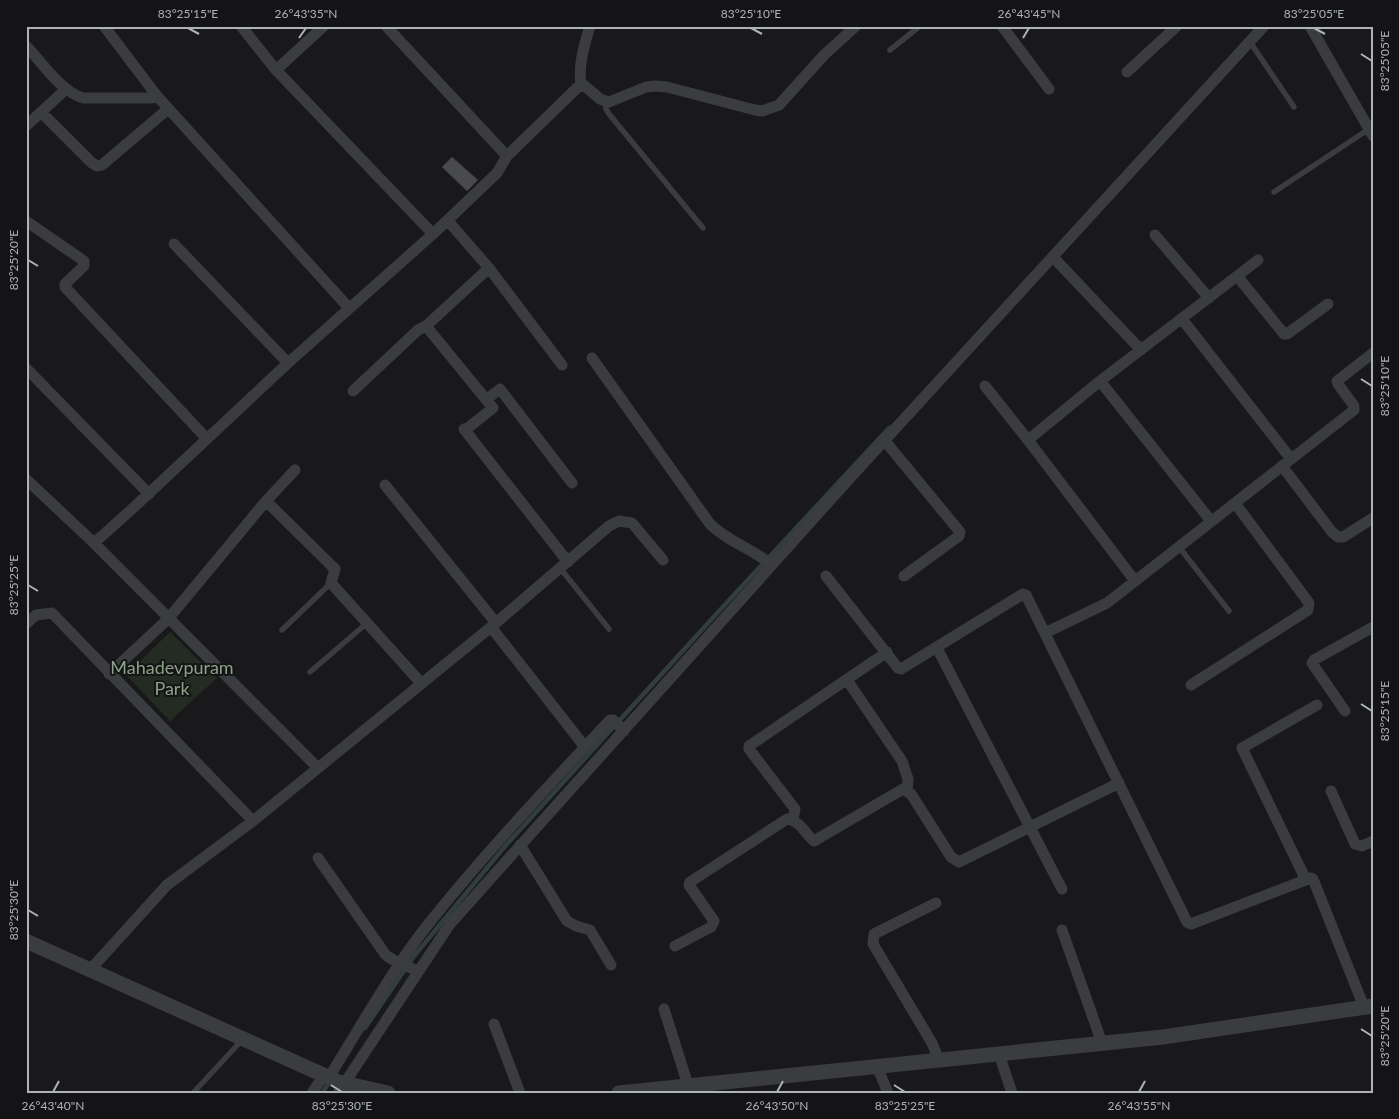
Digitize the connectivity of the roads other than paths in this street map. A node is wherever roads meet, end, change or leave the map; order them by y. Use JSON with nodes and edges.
{"nodes":[{"id":1,"x":104,"y":26,"type":"edge"},
{"id":2,"x":241,"y":26,"type":"edge"},
{"id":3,"x":324,"y":26,"type":"edge"},
{"id":4,"x":386,"y":26,"type":"edge"},
{"id":5,"x":590,"y":26,"type":"edge"},
{"id":6,"x":856,"y":26,"type":"edge"},
{"id":7,"x":920,"y":26,"type":"edge"},
{"id":8,"x":1002,"y":26,"type":"edge"},
{"id":9,"x":1177,"y":26,"type":"edge"},
{"id":10,"x":1264,"y":26,"type":"edge"},
{"id":11,"x":1310,"y":26,"type":"edge"},
{"id":12,"x":1250,"y":42,"type":"junction"},
{"id":13,"x":26,"y":46,"type":"edge"},
{"id":14,"x":890,"y":50,"type":"dead end"},
{"id":15,"x":276,"y":70,"type":"junction"},
{"id":16,"x":1127,"y":72,"type":"dead end"},
{"id":17,"x":581,"y":86,"type":"junction"},
{"id":18,"x":1049,"y":88,"type":"dead end"},
{"id":19,"x":66,"y":89,"type":"junction"},
{"id":20,"x":157,"y":96,"type":"junction"},
{"id":21,"x":605,"y":101,"type":"junction"},
{"id":22,"x":1294,"y":107,"type":"dead end"},
{"id":23,"x":168,"y":109,"type":"junction"},
{"id":24,"x":41,"y":112,"type":"junction"},
{"id":25,"x":26,"y":126,"type":"edge"},
{"id":26,"x":1371,"y":133,"type":"edge"},
{"id":27,"x":508,"y":156,"type":"junction"},
{"id":28,"x":1274,"y":192,"type":"dead end"},
{"id":29,"x":26,"y":221,"type":"edge"},
{"id":30,"x":448,"y":221,"type":"junction"},
{"id":31,"x":703,"y":228,"type":"dead end"},
{"id":32,"x":433,"y":234,"type":"junction"},
{"id":33,"x":1155,"y":235,"type":"dead end"},
{"id":34,"x":174,"y":244,"type":"dead end"},
{"id":35,"x":1053,"y":257,"type":"junction"},
{"id":36,"x":1258,"y":260,"type":"dead end"},
{"id":37,"x":489,"y":268,"type":"junction"},
{"id":38,"x":1238,"y":276,"type":"junction"},
{"id":39,"x":1210,"y":298,"type":"junction"},
{"id":40,"x":1328,"y":304,"type":"dead end"},
{"id":41,"x":349,"y":308,"type":"junction"},
{"id":42,"x":1182,"y":319,"type":"junction"},
{"id":43,"x":426,"y":326,"type":"junction"},
{"id":44,"x":1141,"y":350,"type":"junction"},
{"id":45,"x":1373,"y":353,"type":"edge"},
{"id":46,"x":592,"y":358,"type":"dead end"},
{"id":47,"x":288,"y":363,"type":"junction"},
{"id":48,"x":562,"y":365,"type":"dead end"},
{"id":49,"x":26,"y":368,"type":"edge"},
{"id":50,"x":1100,"y":381,"type":"junction"},
{"id":51,"x":985,"y":386,"type":"dead end"},
{"id":52,"x":353,"y":391,"type":"dead end"},
{"id":53,"x":486,"y":399,"type":"junction"},
{"id":54,"x":207,"y":439,"type":"junction"},
{"id":55,"x":1028,"y":440,"type":"junction"},
{"id":56,"x":885,"y":441,"type":"junction"},
{"id":57,"x":1287,"y":462,"type":"junction"},
{"id":58,"x":295,"y":470,"type":"dead end"},
{"id":59,"x":26,"y":479,"type":"edge"},
{"id":60,"x":572,"y":483,"type":"dead end"},
{"id":61,"x":385,"y":484,"type":"dead end"},
{"id":62,"x":149,"y":494,"type":"junction"},
{"id":63,"x":266,"y":501,"type":"junction"},
{"id":64,"x":1235,"y":503,"type":"junction"},
{"id":65,"x":1373,"y":518,"type":"edge"},
{"id":66,"x":1211,"y":521,"type":"junction"},
{"id":67,"x":94,"y":543,"type":"junction"},
{"id":68,"x":1179,"y":547,"type":"junction"},
{"id":69,"x":662,"y":560,"type":"dead end"},
{"id":70,"x":768,"y":561,"type":"junction"},
{"id":71,"x":564,"y":565,"type":"junction"},
{"id":72,"x":826,"y":576,"type":"dead end"},
{"id":73,"x":904,"y":576,"type":"dead end"},
{"id":74,"x":1135,"y":581,"type":"junction"},
{"id":75,"x":331,"y":583,"type":"junction"},
{"id":76,"x":1229,"y":610,"type":"dead end"},
{"id":77,"x":168,"y":619,"type":"junction"},
{"id":78,"x":367,"y":623,"type":"junction"},
{"id":79,"x":26,"y":624,"type":"edge"},
{"id":80,"x":494,"y":625,"type":"junction"},
{"id":81,"x":1373,"y":627,"type":"edge"},
{"id":82,"x":609,"y":629,"type":"dead end"},
{"id":83,"x":282,"y":630,"type":"dead end"},
{"id":84,"x":1045,"y":633,"type":"junction"},
{"id":85,"x":936,"y":648,"type":"junction"},
{"id":86,"x":887,"y":652,"type":"junction"},
{"id":87,"x":310,"y":672,"type":"dead end"},
{"id":88,"x":109,"y":674,"type":"junction"},
{"id":89,"x":846,"y":680,"type":"junction"},
{"id":90,"x":421,"y":683,"type":"junction"},
{"id":91,"x":1191,"y":685,"type":"dead end"},
{"id":92,"x":1317,"y":705,"type":"dead end"},
{"id":93,"x":1345,"y":712,"type":"dead end"},
{"id":94,"x":619,"y":726,"type":"junction"},
{"id":95,"x":585,"y":747,"type":"junction"},
{"id":96,"x":317,"y":767,"type":"junction"},
{"id":97,"x":1119,"y":783,"type":"junction"},
{"id":98,"x":907,"y":791,"type":"junction"},
{"id":99,"x":1331,"y":791,"type":"dead end"},
{"id":100,"x":793,"y":819,"type":"junction"},
{"id":101,"x":253,"y":821,"type":"junction"},
{"id":102,"x":1030,"y":827,"type":"junction"},
{"id":103,"x":1373,"y":841,"type":"edge"},
{"id":104,"x":520,"y":845,"type":"junction"},
{"id":105,"x":318,"y":858,"type":"dead end"},
{"id":106,"x":1306,"y":880,"type":"junction"},
{"id":107,"x":1062,"y":889,"type":"dead end"},
{"id":108,"x":936,"y":903,"type":"dead end"},
{"id":109,"x":1062,"y":930,"type":"dead end"},
{"id":110,"x":26,"y":941,"type":"edge"},
{"id":111,"x":675,"y":946,"type":"dead end"},
{"id":112,"x":611,"y":965,"type":"dead end"},
{"id":113,"x":410,"y":967,"type":"junction"},
{"id":114,"x":90,"y":970,"type":"junction"},
{"id":115,"x":1369,"y":1007,"type":"edge"},
{"id":116,"x":664,"y":1009,"type":"dead end"},
{"id":117,"x":494,"y":1024,"type":"dead end"},
{"id":118,"x":244,"y":1039,"type":"junction"},
{"id":119,"x":1102,"y":1043,"type":"junction"},
{"id":120,"x":999,"y":1054,"type":"junction"},
{"id":121,"x":939,"y":1060,"type":"junction"},
{"id":122,"x":877,"y":1066,"type":"junction"},
{"id":123,"x":334,"y":1081,"type":"edge"},
{"id":124,"x":688,"y":1085,"type":"junction"},
{"id":125,"x":193,"y":1093,"type":"edge"},
{"id":126,"x":312,"y":1093,"type":"edge"},
{"id":127,"x":388,"y":1093,"type":"edge"},
{"id":128,"x":520,"y":1093,"type":"edge"},
{"id":129,"x":619,"y":1093,"type":"edge"},
{"id":130,"x":888,"y":1093,"type":"edge"},
{"id":131,"x":1012,"y":1093,"type":"edge"}],
"edges":[{"from":1,"to":20,"type":"street"},
{"from":2,"to":15,"type":"street"},
{"from":3,"to":15,"type":"street"},
{"from":4,"to":27,"type":"street"},
{"from":5,"to":17,"type":"street"},
{"from":6,"to":21,"type":"street"},
{"from":7,"to":14,"type":"lane"},
{"from":8,"to":18,"type":"street"},
{"from":9,"to":16,"type":"street"},
{"from":10,"to":12,"type":"street"},
{"from":11,"to":26,"type":"street"},
{"from":12,"to":22,"type":"lane"},
{"from":12,"to":35,"type":"street"},
{"from":13,"to":19,"type":"street"},
{"from":15,"to":32,"type":"street"},
{"from":17,"to":21,"type":"street"},
{"from":17,"to":27,"type":"street"},
{"from":19,"to":20,"type":"street"},
{"from":19,"to":24,"type":"street"},
{"from":20,"to":23,"type":"street"},
{"from":21,"to":31,"type":"lane"},
{"from":23,"to":24,"type":"street"},
{"from":23,"to":41,"type":"street"},
{"from":24,"to":25,"type":"street"},
{"from":26,"to":28,"type":"lane"},
{"from":27,"to":30,"type":"street"},
{"from":29,"to":54,"type":"street"},
{"from":30,"to":32,"type":"street"},
{"from":30,"to":37,"type":"street"},
{"from":32,"to":41,"type":"street"},
{"from":33,"to":39,"type":"street"},
{"from":34,"to":47,"type":"street"},
{"from":35,"to":44,"type":"street"},
{"from":35,"to":56,"type":"street"},
{"from":36,"to":38,"type":"street"},
{"from":37,"to":43,"type":"street"},
{"from":37,"to":48,"type":"street"},
{"from":38,"to":39,"type":"street"},
{"from":38,"to":40,"type":"street"},
{"from":39,"to":42,"type":"street"},
{"from":41,"to":47,"type":"street"},
{"from":42,"to":44,"type":"street"},
{"from":42,"to":57,"type":"street"},
{"from":43,"to":52,"type":"street"},
{"from":43,"to":53,"type":"street"},
{"from":44,"to":50,"type":"street"},
{"from":45,"to":57,"type":"street"},
{"from":46,"to":70,"type":"street"},
{"from":47,"to":54,"type":"street"},
{"from":49,"to":62,"type":"street"},
{"from":50,"to":55,"type":"street"},
{"from":50,"to":66,"type":"street"},
{"from":51,"to":55,"type":"street"},
{"from":53,"to":60,"type":"street"},
{"from":53,"to":71,"type":"street"},
{"from":54,"to":62,"type":"street"},
{"from":55,"to":74,"type":"street"},
{"from":56,"to":70,"type":"street"},
{"from":56,"to":73,"type":"street"},
{"from":57,"to":64,"type":"street"},
{"from":57,"to":65,"type":"street"},
{"from":58,"to":63,"type":"street"},
{"from":59,"to":67,"type":"street"},
{"from":61,"to":80,"type":"street"},
{"from":62,"to":67,"type":"street"},
{"from":63,"to":75,"type":"street"},
{"from":63,"to":77,"type":"street"},
{"from":64,"to":66,"type":"street"},
{"from":64,"to":91,"type":"street"},
{"from":66,"to":68,"type":"street"},
{"from":67,"to":77,"type":"street"},
{"from":68,"to":74,"type":"street"},
{"from":68,"to":76,"type":"lane"},
{"from":69,"to":71,"type":"street"},
{"from":70,"to":94,"type":"street"},
{"from":71,"to":80,"type":"street"},
{"from":71,"to":82,"type":"lane"},
{"from":72,"to":86,"type":"street"},
{"from":74,"to":84,"type":"street"},
{"from":75,"to":78,"type":"street"},
{"from":75,"to":83,"type":"lane"},
{"from":77,"to":88,"type":"street"},
{"from":77,"to":96,"type":"street"},
{"from":78,"to":87,"type":"lane"},
{"from":78,"to":90,"type":"street"},
{"from":79,"to":88,"type":"street"},
{"from":80,"to":90,"type":"street"},
{"from":80,"to":95,"type":"street"},
{"from":81,"to":93,"type":"street"},
{"from":84,"to":85,"type":"street"},
{"from":84,"to":97,"type":"street"},
{"from":85,"to":86,"type":"street"},
{"from":85,"to":102,"type":"street"},
{"from":86,"to":89,"type":"street"},
{"from":88,"to":101,"type":"street"},
{"from":89,"to":98,"type":"street"},
{"from":89,"to":100,"type":"street"},
{"from":90,"to":96,"type":"street"},
{"from":92,"to":106,"type":"street"},
{"from":94,"to":95,"type":"street"},
{"from":94,"to":104,"type":"street"},
{"from":95,"to":113,"type":"street"},
{"from":96,"to":101,"type":"street"},
{"from":97,"to":102,"type":"street"},
{"from":97,"to":106,"type":"street"},
{"from":98,"to":100,"type":"street"},
{"from":98,"to":102,"type":"street"},
{"from":99,"to":103,"type":"street"},
{"from":100,"to":111,"type":"street"},
{"from":101,"to":114,"type":"street"},
{"from":102,"to":107,"type":"street"},
{"from":104,"to":112,"type":"street"},
{"from":104,"to":113,"type":"street"},
{"from":105,"to":113,"type":"street"},
{"from":106,"to":115,"type":"street"},
{"from":108,"to":121,"type":"street"},
{"from":109,"to":119,"type":"street"},
{"from":110,"to":114,"type":"street"},
{"from":113,"to":123,"type":"street"},
{"from":113,"to":123,"type":"street"},
{"from":114,"to":118,"type":"street"},
{"from":115,"to":119,"type":"street"},
{"from":116,"to":124,"type":"street"},
{"from":117,"to":128,"type":"street"},
{"from":118,"to":123,"type":"street"},
{"from":118,"to":125,"type":"lane"},
{"from":119,"to":120,"type":"street"},
{"from":120,"to":121,"type":"street"},
{"from":120,"to":131,"type":"street"},
{"from":121,"to":122,"type":"street"},
{"from":122,"to":124,"type":"street"},
{"from":122,"to":130,"type":"street"},
{"from":123,"to":126,"type":"street"},
{"from":123,"to":127,"type":"street"},
{"from":124,"to":129,"type":"street"}]}
